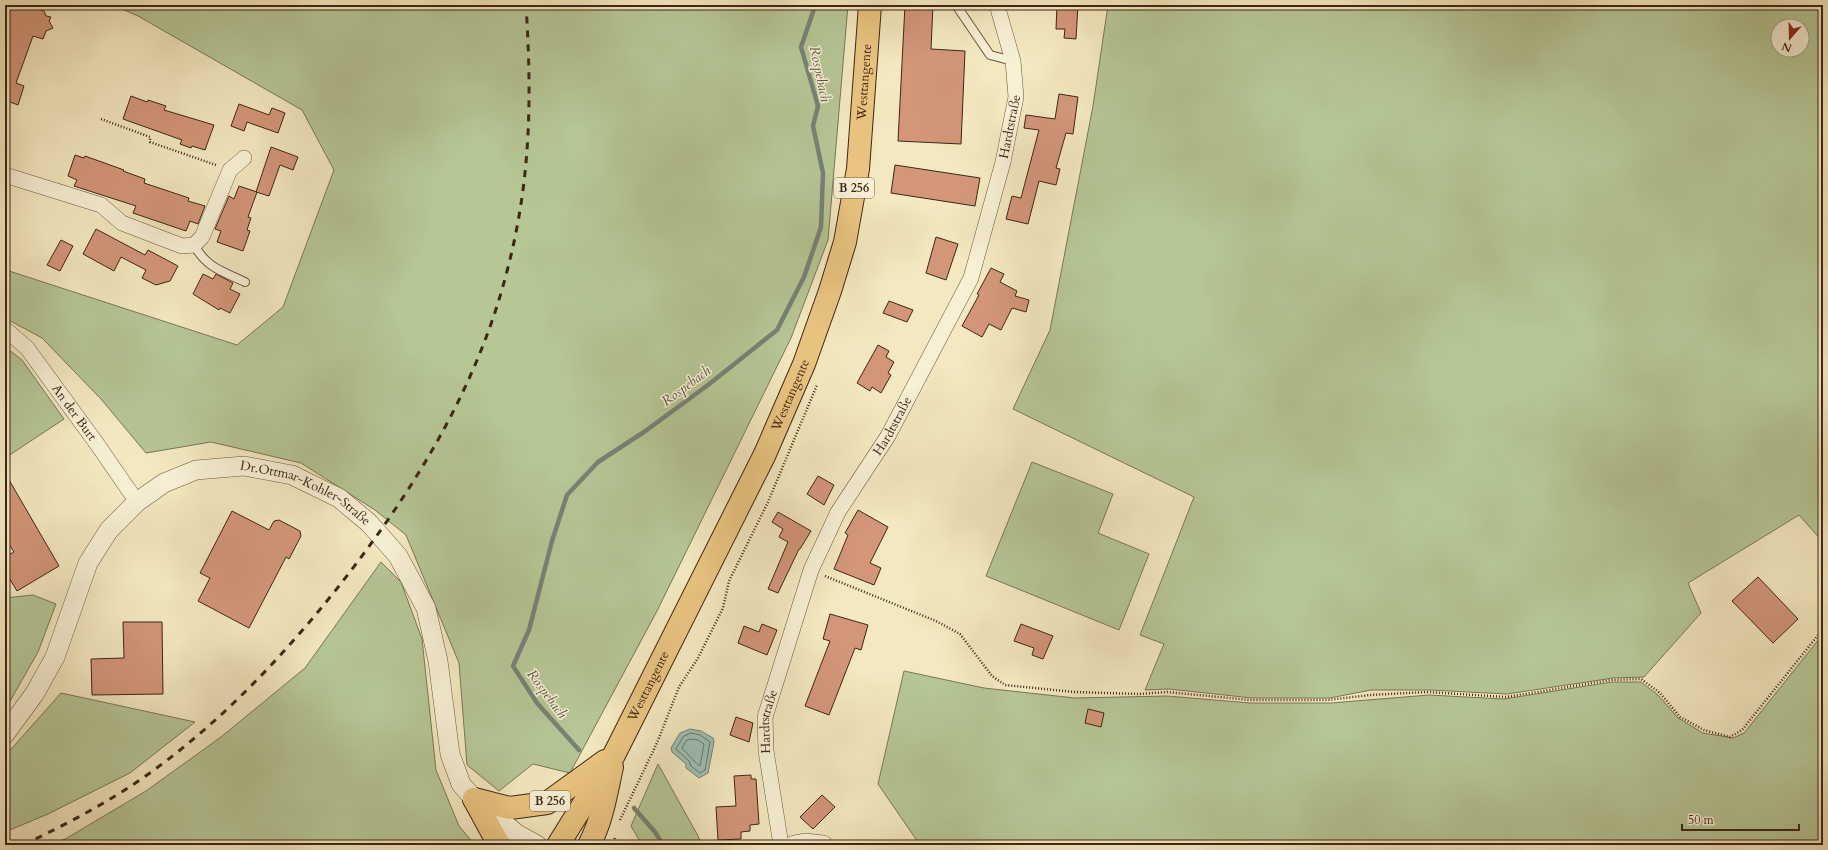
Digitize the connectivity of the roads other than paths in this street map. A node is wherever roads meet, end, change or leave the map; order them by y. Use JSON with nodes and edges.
{"nodes":[{"id":1,"x":870,"y":5,"type":"edge"},
{"id":2,"x":956,"y":5,"type":"edge"},
{"id":3,"x":997,"y":5,"type":"edge"},
{"id":4,"x":1013,"y":61,"type":"junction"},
{"id":5,"x":244,"y":158,"type":"dead end"},
{"id":6,"x":5,"y":175,"type":"edge"},
{"id":7,"x":194,"y":245,"type":"junction"},
{"id":8,"x":245,"y":282,"type":"dead end"},
{"id":9,"x":5,"y":329,"type":"edge"},
{"id":10,"x":137,"y":502,"type":"junction"},
{"id":11,"x":5,"y":734,"type":"edge"},
{"id":12,"x":614,"y":755,"type":"junction"},
{"id":13,"x":474,"y":799,"type":"junction"},
{"id":14,"x":499,"y":845,"type":"edge"},
{"id":15,"x":537,"y":845,"type":"edge"},
{"id":16,"x":558,"y":845,"type":"edge"},
{"id":17,"x":589,"y":845,"type":"edge"},
{"id":18,"x":781,"y":845,"type":"edge"},
{"id":19,"x":794,"y":845,"type":"edge"},
{"id":20,"x":823,"y":845,"type":"edge"}],
"edges":[{"from":1,"to":12,"type":"main road","name":"Westtangente","number":"B 256"},
{"from":2,"to":4,"type":"lane"},
{"from":3,"to":4,"type":"street","name":"Hardtstraße"},
{"from":4,"to":18,"type":"street","name":"Hardtstraße"},
{"from":5,"to":7,"type":"street"},
{"from":6,"to":7,"type":"street"},
{"from":7,"to":8,"type":"lane"},
{"from":9,"to":10,"type":"street","name":"An der Burt"},
{"from":10,"to":11,"type":"street","name":"Dr.Ottmar-Kohler-Straße"},
{"from":10,"to":13,"type":"street","name":"Dr.Ottmar-Kohler-Straße"},
{"from":12,"to":13,"type":"main road","number":"B 256"},
{"from":12,"to":16,"type":"main road","name":"Westtangente","number":"B 256"},
{"from":12,"to":17,"type":"main road","name":"Westtangente","number":"B 256"},
{"from":13,"to":14,"type":"main road"},
{"from":13,"to":15,"type":"street","name":"Dr.Ottmar-Kohler-Straße"},
{"from":19,"to":20,"type":"street"}]}
